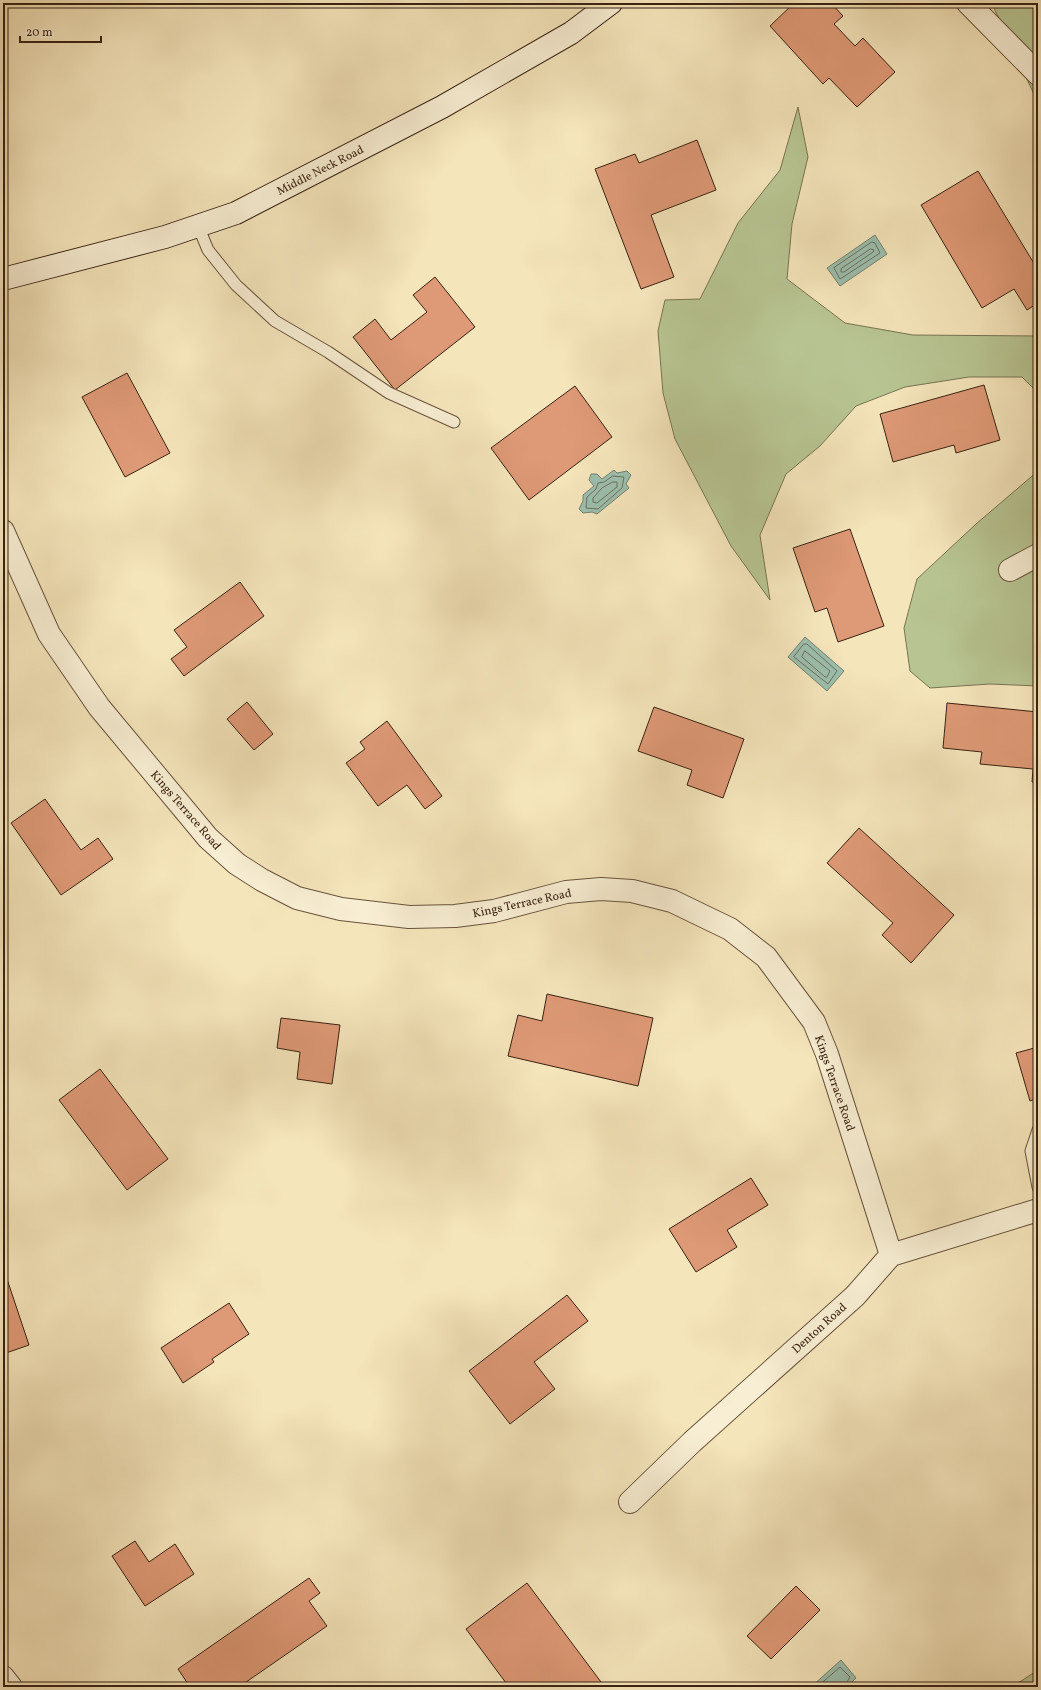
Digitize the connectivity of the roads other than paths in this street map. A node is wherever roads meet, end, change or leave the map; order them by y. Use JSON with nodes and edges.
{"nodes":[{"id":1,"x":611,"y":3,"type":"edge"},
{"id":2,"x":968,"y":3,"type":"edge"},
{"id":3,"x":1038,"y":74,"type":"edge"},
{"id":4,"x":198,"y":226,"type":"junction"},
{"id":5,"x":3,"y":279,"type":"edge"},
{"id":6,"x":454,"y":422,"type":"dead end"},
{"id":7,"x":3,"y":531,"type":"edge"},
{"id":8,"x":1038,"y":555,"type":"edge"},
{"id":9,"x":1010,"y":570,"type":"dead end"},
{"id":10,"x":1038,"y":1130,"type":"edge"},
{"id":11,"x":1038,"y":1187,"type":"edge"},
{"id":12,"x":1038,"y":1210,"type":"edge"},
{"id":13,"x":891,"y":1255,"type":"junction"},
{"id":14,"x":630,"y":1502,"type":"dead end"},
{"id":15,"x":3,"y":1677,"type":"edge"},
{"id":16,"x":11,"y":1687,"type":"edge"}],
"edges":[{"from":1,"to":4,"type":"street","name":"Middle Neck Road"},
{"from":2,"to":3,"type":"street"},
{"from":4,"to":5,"type":"street","name":"Middle Neck Road"},
{"from":4,"to":6,"type":"lane"},
{"from":7,"to":13,"type":"street","name":"Kings Terrace Road"},
{"from":8,"to":9,"type":"street"},
{"from":10,"to":11,"type":"lane"},
{"from":12,"to":13,"type":"street"},
{"from":13,"to":14,"type":"street","name":"Denton Road"},
{"from":15,"to":16,"type":"street"}]}
